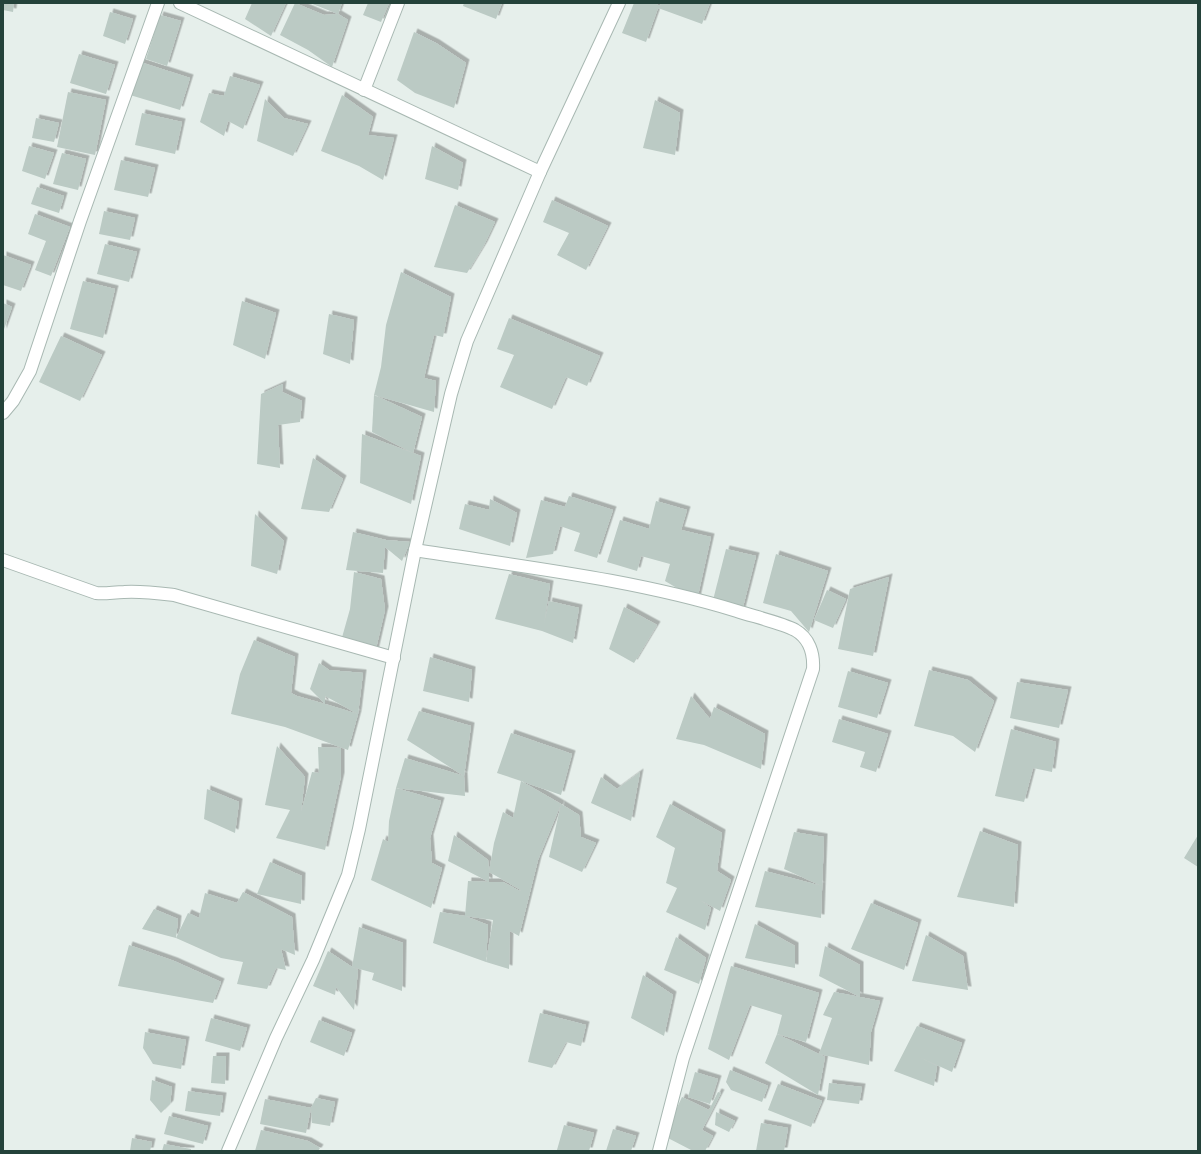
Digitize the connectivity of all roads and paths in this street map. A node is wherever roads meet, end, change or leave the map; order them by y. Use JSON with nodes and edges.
{"nodes":[{"id":1,"x":158,"y":3,"type":"edge"},
{"id":2,"x":180,"y":3,"type":"edge"},
{"id":3,"x":398,"y":3,"type":"edge"},
{"id":4,"x":619,"y":3,"type":"edge"},
{"id":5,"x":364,"y":90,"type":"junction"},
{"id":6,"x":540,"y":172,"type":"junction"},
{"id":7,"x":3,"y":413,"type":"edge"},
{"id":8,"x":415,"y":550,"type":"junction"},
{"id":9,"x":3,"y":560,"type":"edge"},
{"id":10,"x":394,"y":658,"type":"junction"},
{"id":11,"x":228,"y":1151,"type":"edge"},
{"id":12,"x":659,"y":1151,"type":"edge"}],
"edges":[{"from":1,"to":7,"type":"street"},
{"from":2,"to":5,"type":"street"},
{"from":3,"to":5,"type":"street"},
{"from":4,"to":6,"type":"street"},
{"from":5,"to":6,"type":"street"},
{"from":6,"to":8,"type":"street"},
{"from":8,"to":10,"type":"street"},
{"from":8,"to":12,"type":"street"},
{"from":9,"to":10,"type":"street"},
{"from":10,"to":11,"type":"street"}]}
